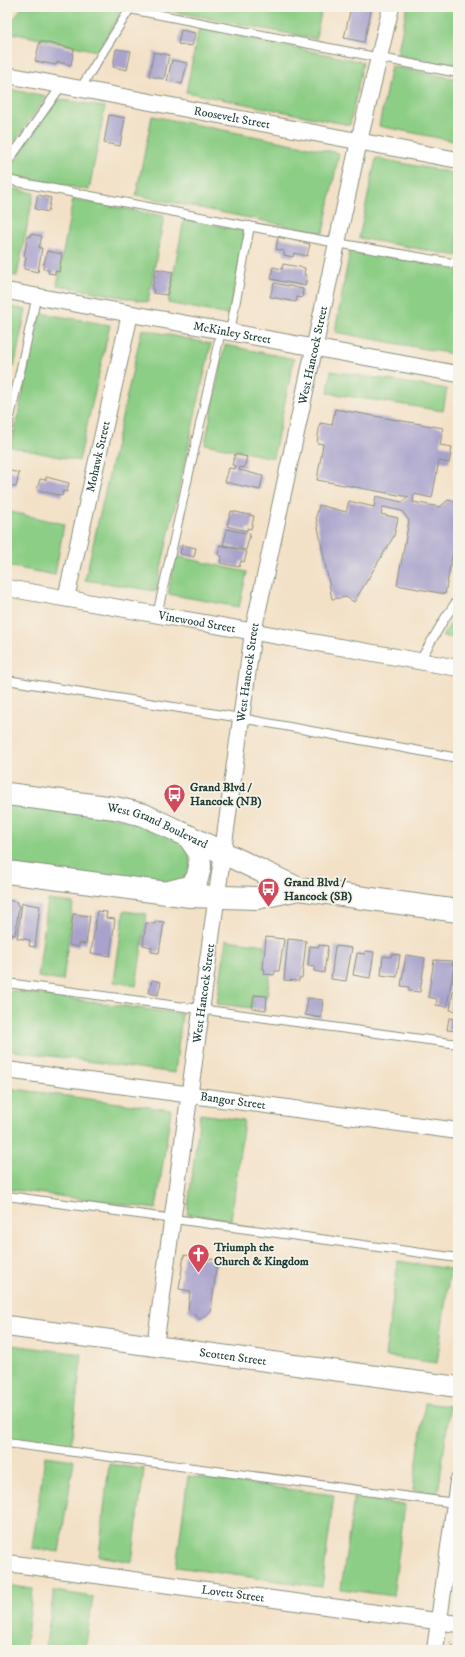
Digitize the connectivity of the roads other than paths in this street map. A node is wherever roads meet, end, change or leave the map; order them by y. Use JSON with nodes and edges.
{"nodes":[{"id":1,"x":391,"y":7,"type":"edge"},
{"id":2,"x":130,"y":8,"type":"edge"},
{"id":3,"x":379,"y":58,"type":"junction"},
{"id":4,"x":458,"y":73,"type":"edge"},
{"id":5,"x":7,"y":75,"type":"edge"},
{"id":6,"x":62,"y":85,"type":"junction"},
{"id":7,"x":80,"y":88,"type":"junction"},
{"id":8,"x":359,"y":141,"type":"junction"},
{"id":9,"x":458,"y":160,"type":"edge"},
{"id":10,"x":7,"y":162,"type":"edge"},
{"id":11,"x":7,"y":180,"type":"edge"},
{"id":12,"x":250,"y":226,"type":"junction"},
{"id":13,"x":337,"y":243,"type":"junction"},
{"id":14,"x":458,"y":264,"type":"edge"},
{"id":15,"x":7,"y":290,"type":"edge"},
{"id":16,"x":37,"y":295,"type":"junction"},
{"id":17,"x":130,"y":314,"type":"junction"},
{"id":18,"x":225,"y":331,"type":"junction"},
{"id":19,"x":314,"y":347,"type":"junction"},
{"id":20,"x":458,"y":374,"type":"edge"},
{"id":21,"x":7,"y":431,"type":"edge"},
{"id":22,"x":7,"y":588,"type":"edge"},
{"id":23,"x":66,"y":598,"type":"junction"},
{"id":24,"x":458,"y":600,"type":"edge"},
{"id":25,"x":157,"y":615,"type":"junction"},
{"id":26,"x":252,"y":632,"type":"junction"},
{"id":27,"x":419,"y":662,"type":"junction"},
{"id":28,"x":458,"y":668,"type":"edge"},
{"id":29,"x":7,"y":680,"type":"edge"},
{"id":30,"x":241,"y":718,"type":"junction"},
{"id":31,"x":458,"y":758,"type":"edge"},
{"id":32,"x":7,"y":794,"type":"edge"},
{"id":33,"x":188,"y":836,"type":"junction"},
{"id":34,"x":222,"y":853,"type":"junction"},
{"id":35,"x":7,"y":872,"type":"edge"},
{"id":36,"x":300,"y":889,"type":"junction"},
{"id":37,"x":162,"y":893,"type":"junction"},
{"id":38,"x":216,"y":897,"type":"junction"},
{"id":39,"x":458,"y":910,"type":"edge"},
{"id":40,"x":7,"y":983,"type":"edge"},
{"id":41,"x":201,"y":1009,"type":"junction"},
{"id":42,"x":458,"y":1044,"type":"edge"},
{"id":43,"x":7,"y":1070,"type":"edge"},
{"id":44,"x":190,"y":1095,"type":"junction"},
{"id":45,"x":458,"y":1132,"type":"edge"},
{"id":46,"x":7,"y":1196,"type":"edge"},
{"id":47,"x":173,"y":1219,"type":"junction"},
{"id":48,"x":458,"y":1258,"type":"edge"},
{"id":49,"x":7,"y":1326,"type":"edge"},
{"id":50,"x":156,"y":1346,"type":"junction"},
{"id":51,"x":458,"y":1387,"type":"edge"},
{"id":52,"x":7,"y":1443,"type":"edge"},
{"id":53,"x":458,"y":1481,"type":"edge"},
{"id":54,"x":455,"y":1503,"type":"junction"},
{"id":55,"x":7,"y":1563,"type":"edge"},
{"id":56,"x":438,"y":1621,"type":"junction"},
{"id":57,"x":458,"y":1624,"type":"edge"},
{"id":58,"x":435,"y":1650,"type":"edge"}],
"edges":[{"from":1,"to":3,"type":"street","name":"West Hancock Street"},
{"from":2,"to":3,"type":"lane"},
{"from":2,"to":7,"type":"lane"},
{"from":3,"to":4,"type":"lane"},
{"from":3,"to":8,"type":"street","name":"West Hancock Street"},
{"from":5,"to":6,"type":"street","name":"Roosevelt Street"},
{"from":6,"to":7,"type":"street","name":"Roosevelt Street"},
{"from":6,"to":10,"type":"lane"},
{"from":7,"to":8,"type":"street","name":"Roosevelt Street"},
{"from":8,"to":9,"type":"street","name":"Roosevelt Street"},
{"from":8,"to":13,"type":"street","name":"West Hancock Street"},
{"from":11,"to":12,"type":"lane"},
{"from":12,"to":13,"type":"lane"},
{"from":12,"to":18,"type":"lane"},
{"from":13,"to":14,"type":"lane"},
{"from":13,"to":19,"type":"street","name":"West Hancock Street"},
{"from":15,"to":16,"type":"street","name":"McKinley Street"},
{"from":16,"to":17,"type":"street","name":"McKinley Street"},
{"from":16,"to":21,"type":"lane"},
{"from":17,"to":18,"type":"street","name":"McKinley Street"},
{"from":17,"to":23,"type":"street","name":"Mohawk Street"},
{"from":18,"to":19,"type":"street","name":"McKinley Street"},
{"from":18,"to":25,"type":"lane"},
{"from":19,"to":20,"type":"street","name":"McKinley Street"},
{"from":19,"to":26,"type":"street","name":"West Hancock Street"},
{"from":22,"to":23,"type":"street","name":"Vinewood Street"},
{"from":23,"to":25,"type":"street","name":"Vinewood Street"},
{"from":24,"to":27,"type":"lane"},
{"from":25,"to":26,"type":"street","name":"Vinewood Street"},
{"from":26,"to":27,"type":"street","name":"Vinewood Street"},
{"from":26,"to":30,"type":"street","name":"West Hancock Street"},
{"from":27,"to":28,"type":"street","name":"Vinewood Street"},
{"from":29,"to":30,"type":"lane"},
{"from":30,"to":31,"type":"lane"},
{"from":30,"to":34,"type":"street","name":"West Hancock Street"},
{"from":32,"to":33,"type":"main road","name":"West Grand Boulevard"},
{"from":33,"to":34,"type":"main road","name":"West Grand Boulevard"},
{"from":33,"to":37,"type":"main road"},
{"from":34,"to":36,"type":"main road","name":"West Grand Boulevard"},
{"from":34,"to":38,"type":"street","name":"West Hancock Street"},
{"from":35,"to":37,"type":"main road","name":"West Grand Boulevard"},
{"from":36,"to":38,"type":"main road","name":"West Grand Boulevard"},
{"from":36,"to":39,"type":"main road","name":"West Grand Boulevard"},
{"from":37,"to":38,"type":"main road","name":"West Grand Boulevard"},
{"from":38,"to":41,"type":"street","name":"West Hancock Street"},
{"from":40,"to":41,"type":"lane"},
{"from":41,"to":42,"type":"lane"},
{"from":41,"to":44,"type":"street","name":"West Hancock Street"},
{"from":43,"to":44,"type":"street","name":"Bangor Street"},
{"from":44,"to":45,"type":"street","name":"Bangor Street"},
{"from":44,"to":47,"type":"street","name":"West Hancock Street"},
{"from":46,"to":47,"type":"lane"},
{"from":47,"to":48,"type":"lane"},
{"from":47,"to":50,"type":"street","name":"West Hancock Street"},
{"from":49,"to":50,"type":"street","name":"Scotten Street"},
{"from":50,"to":51,"type":"street","name":"Scotten Street"},
{"from":52,"to":54,"type":"lane"},
{"from":53,"to":54,"type":"street"},
{"from":54,"to":56,"type":"street"},
{"from":55,"to":56,"type":"street","name":"Lovett Street"},
{"from":56,"to":57,"type":"street","name":"Lovett Street"},
{"from":56,"to":58,"type":"street"}]}
